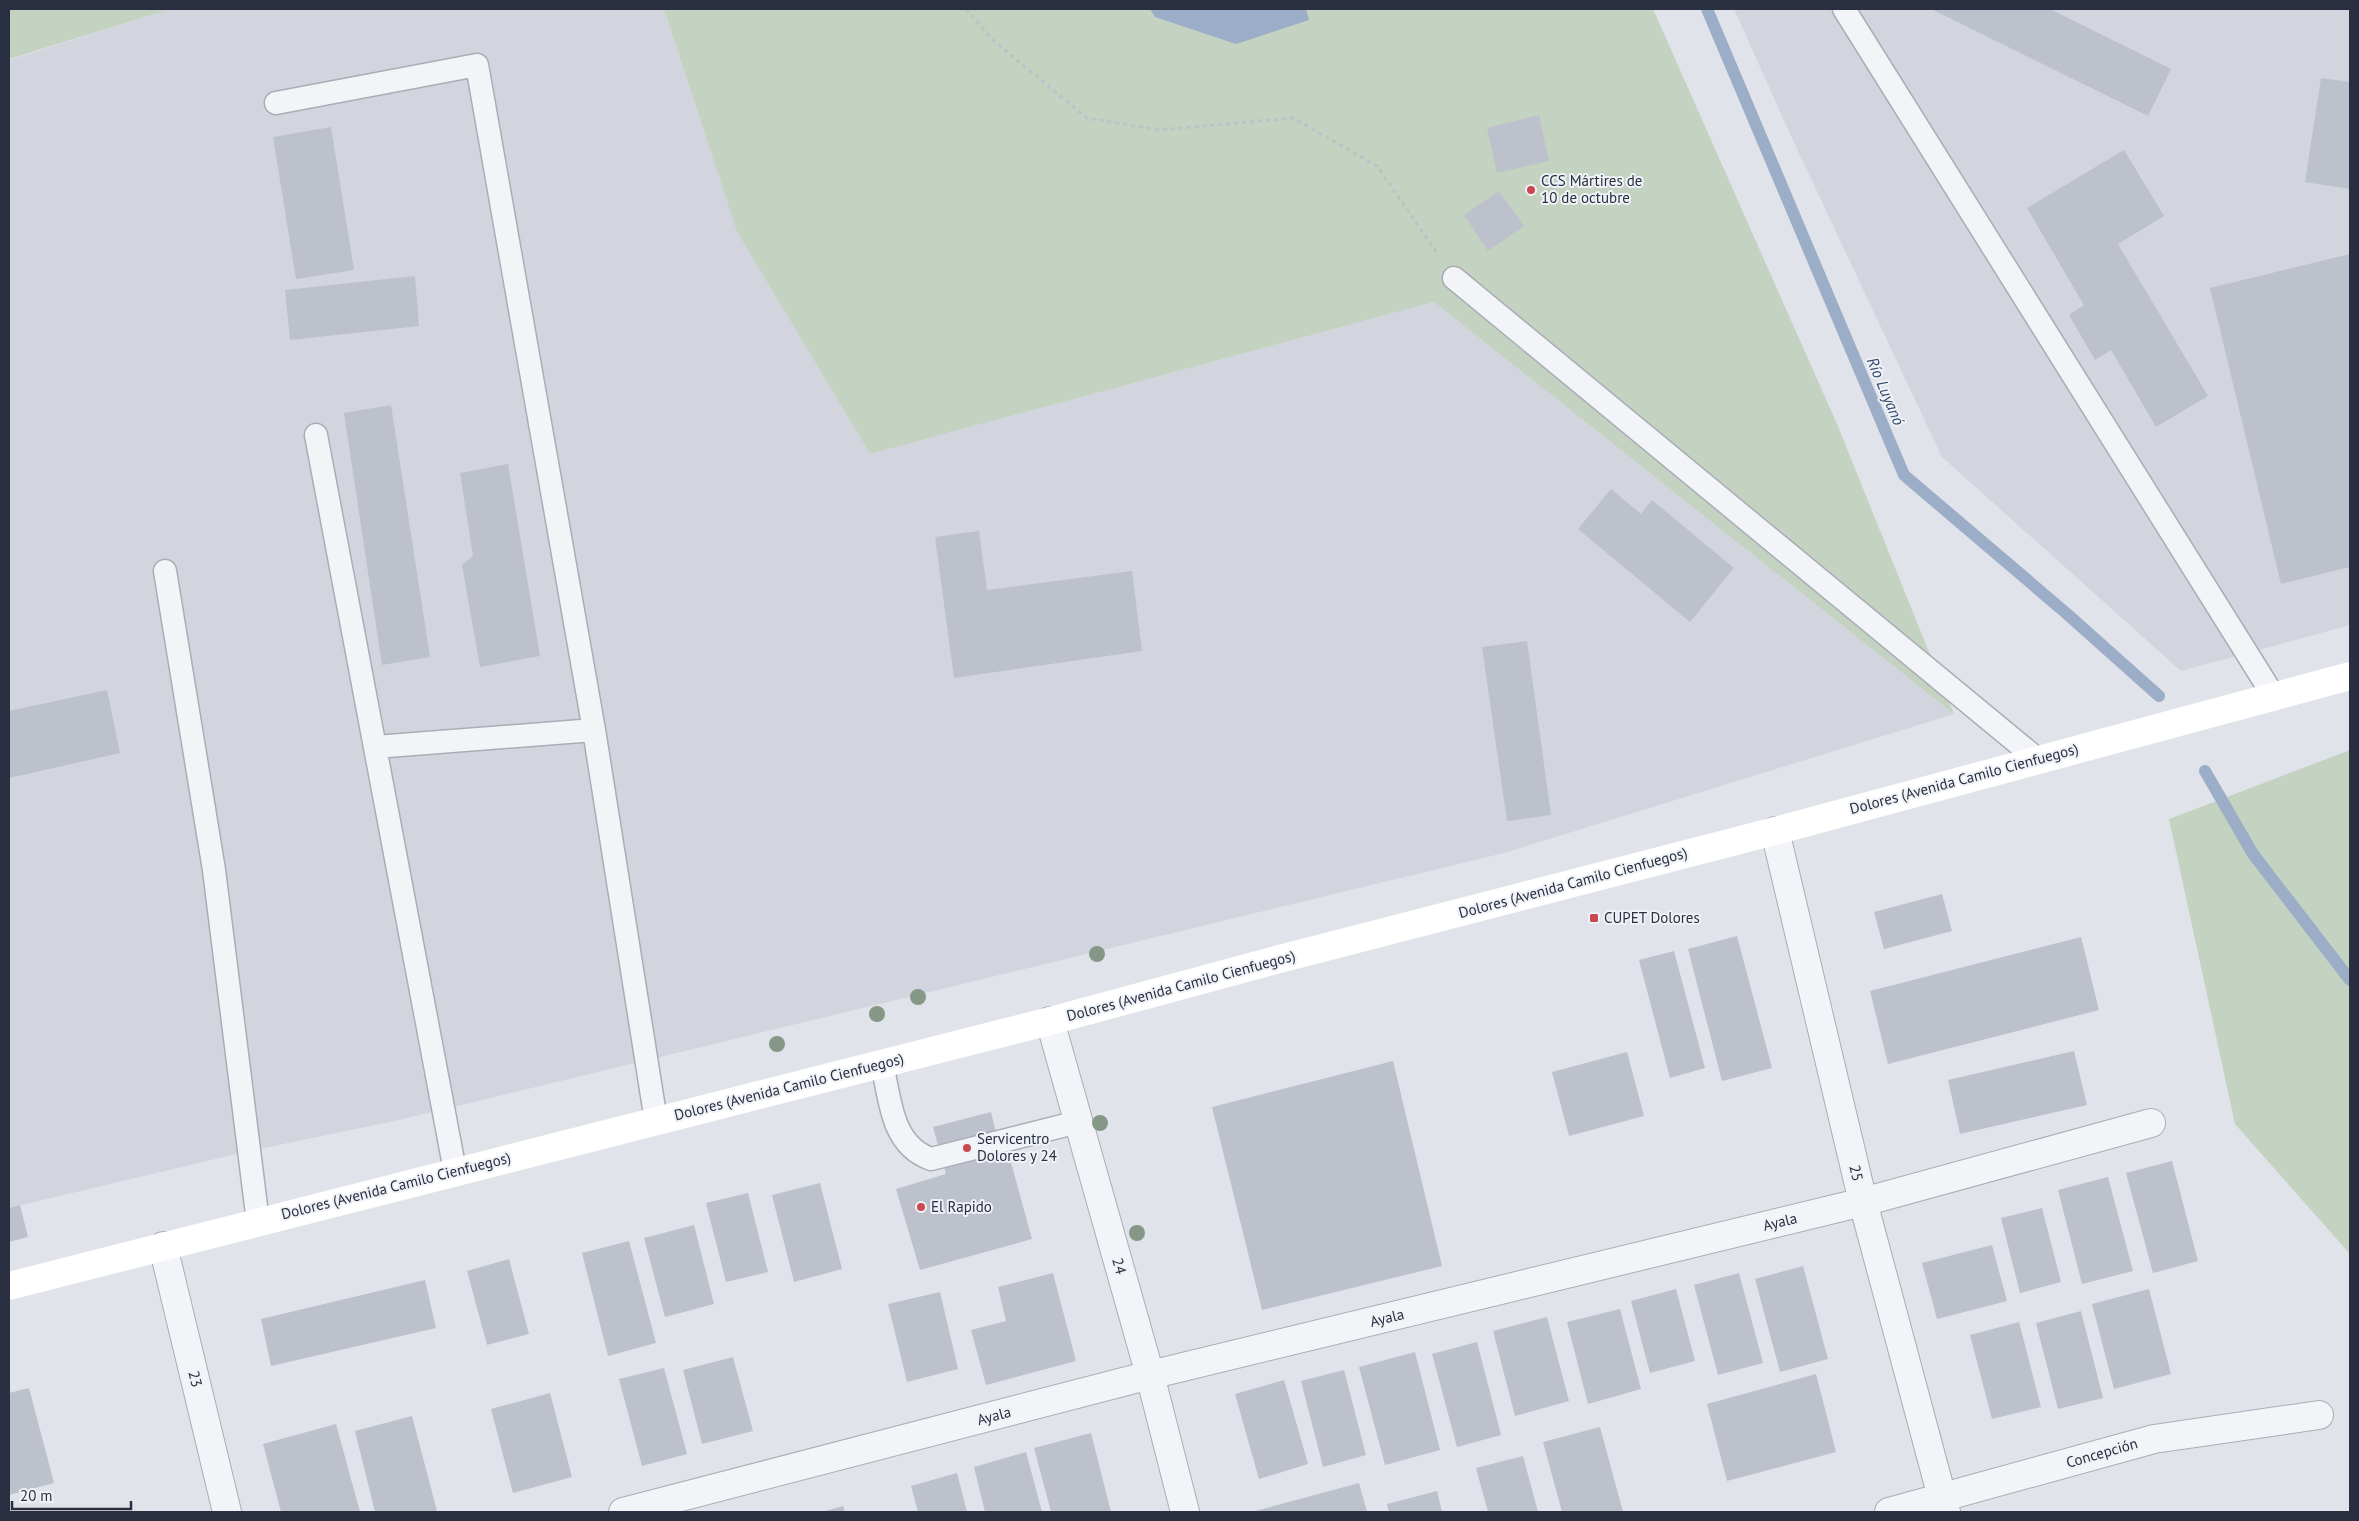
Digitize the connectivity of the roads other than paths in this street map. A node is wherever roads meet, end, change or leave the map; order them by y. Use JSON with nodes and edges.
{"nodes":[{"id":1,"x":1844,"y":9,"type":"edge"},
{"id":2,"x":276,"y":102,"type":"dead end"},
{"id":3,"x":1454,"y":278,"type":"road end"},
{"id":4,"x":316,"y":435,"type":"dead end"},
{"id":5,"x":165,"y":571,"type":"dead end"},
{"id":6,"x":2350,"y":676,"type":"edge"},
{"id":7,"x":2273,"y":695,"type":"junction"},
{"id":8,"x":594,"y":730,"type":"junction"},
{"id":9,"x":375,"y":747,"type":"junction"},
{"id":10,"x":2037,"y":759,"type":"junction"},
{"id":11,"x":1775,"y":831,"type":"junction"},
{"id":12,"x":1050,"y":1021,"type":"junction"},
{"id":13,"x":882,"y":1064,"type":"junction"},
{"id":14,"x":656,"y":1121,"type":"junction"},
{"id":15,"x":1078,"y":1122,"type":"junction"},
{"id":16,"x":2151,"y":1123,"type":"dead end"},
{"id":17,"x":456,"y":1171,"type":"junction"},
{"id":18,"x":1863,"y":1202,"type":"junction"},
{"id":19,"x":258,"y":1222,"type":"junction"},
{"id":20,"x":163,"y":1246,"type":"junction"},
{"id":21,"x":9,"y":1286,"type":"edge"},
{"id":22,"x":1150,"y":1375,"type":"junction"},
{"id":23,"x":2319,"y":1415,"type":"dead end"},
{"id":24,"x":1945,"y":1505,"type":"edge"},
{"id":25,"x":227,"y":1512,"type":"edge"},
{"id":26,"x":623,"y":1512,"type":"edge"},
{"id":27,"x":1185,"y":1512,"type":"edge"},
{"id":28,"x":1889,"y":1512,"type":"edge"}],
"edges":[{"from":1,"to":7,"type":"lane"},
{"from":2,"to":8,"type":"lane"},
{"from":3,"to":10,"type":"lane"},
{"from":4,"to":9,"type":"lane"},
{"from":5,"to":19,"type":"lane"},
{"from":6,"to":7,"type":"main road","name":"Dolores (Avenida Camilo Cienfuegos)"},
{"from":7,"to":10,"type":"main road","name":"Dolores (Avenida Camilo Cienfuegos)"},
{"from":8,"to":9,"type":"lane"},
{"from":8,"to":14,"type":"lane"},
{"from":9,"to":17,"type":"lane"},
{"from":10,"to":11,"type":"main road","name":"Dolores (Avenida Camilo Cienfuegos)"},
{"from":11,"to":12,"type":"main road","name":"Dolores (Avenida Camilo Cienfuegos)"},
{"from":11,"to":18,"type":"street","name":"25"},
{"from":12,"to":13,"type":"main road","name":"Dolores (Avenida Camilo Cienfuegos)"},
{"from":12,"to":15,"type":"street","name":"24"},
{"from":13,"to":14,"type":"main road","name":"Dolores (Avenida Camilo Cienfuegos)"},
{"from":13,"to":15,"type":"lane"},
{"from":14,"to":17,"type":"main road","name":"Dolores (Avenida Camilo Cienfuegos)"},
{"from":15,"to":22,"type":"street","name":"24"},
{"from":16,"to":18,"type":"street","name":"Ayala"},
{"from":17,"to":19,"type":"main road","name":"Dolores (Avenida Camilo Cienfuegos)"},
{"from":18,"to":22,"type":"street","name":"Ayala"},
{"from":18,"to":24,"type":"street","name":"25"},
{"from":19,"to":20,"type":"main road","name":"Dolores (Avenida Camilo Cienfuegos)"},
{"from":20,"to":21,"type":"main road","name":"Dolores (Avenida Camilo Cienfuegos)"},
{"from":20,"to":25,"type":"street","name":"23"},
{"from":22,"to":26,"type":"street","name":"Ayala"},
{"from":22,"to":27,"type":"street","name":"24"},
{"from":23,"to":24,"type":"street","name":"Concepción"},
{"from":24,"to":28,"type":"street","name":"Concepción"}]}
